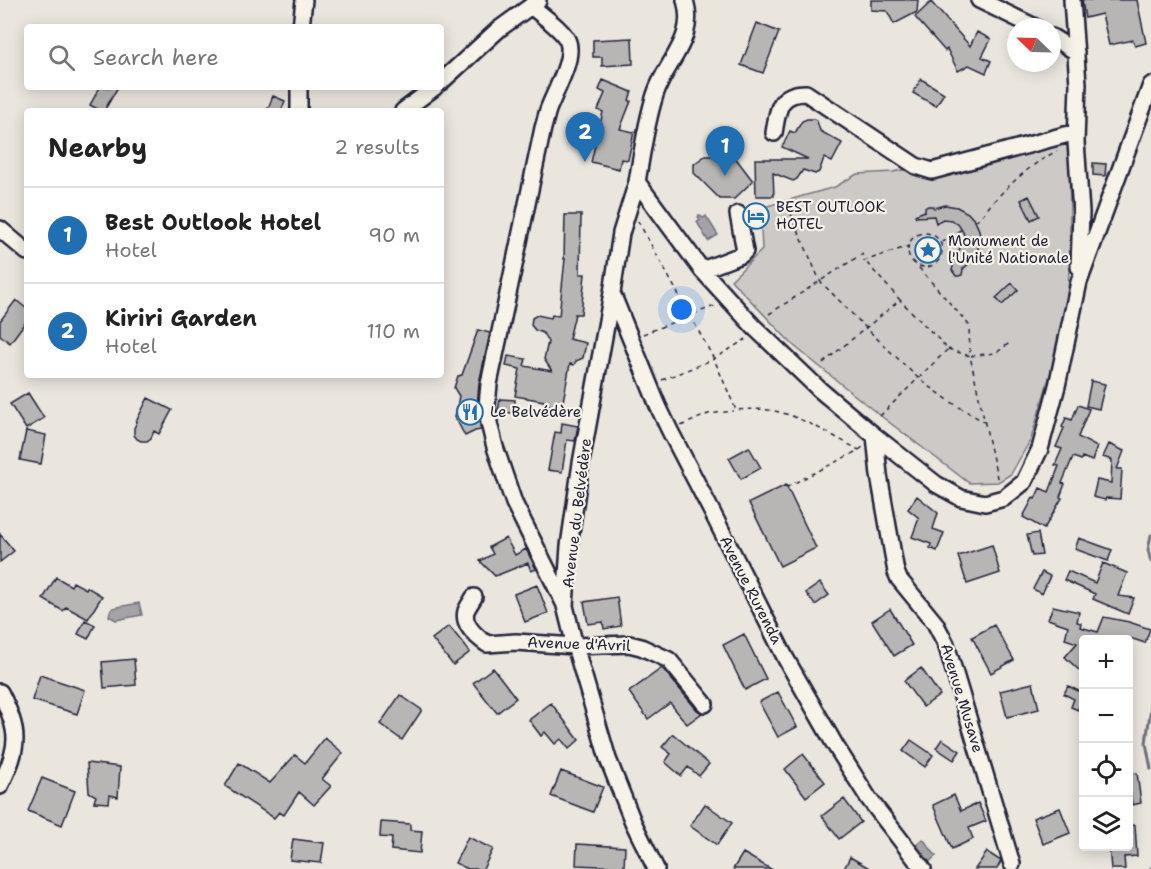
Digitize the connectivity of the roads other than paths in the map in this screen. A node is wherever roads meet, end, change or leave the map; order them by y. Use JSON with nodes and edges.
{"nodes":[{"id":1,"x":304,"y":0,"type":"edge"},
{"id":2,"x":685,"y":0,"type":"edge"},
{"id":3,"x":979,"y":0,"type":"edge"},
{"id":4,"x":1072,"y":0,"type":"edge"},
{"id":5,"x":535,"y":3,"type":"edge"},
{"id":6,"x":1016,"y":18,"type":"edge"},
{"id":7,"x":301,"y":24,"type":"edge"},
{"id":8,"x":1061,"y":43,"type":"edge"},
{"id":9,"x":1076,"y":52,"type":"junction"},
{"id":10,"x":444,"y":79,"type":"edge"},
{"id":11,"x":1151,"y":85,"type":"edge"},
{"id":12,"x":299,"y":90,"type":"edge"},
{"id":13,"x":431,"y":90,"type":"edge"},
{"id":14,"x":299,"y":108,"type":"edge"},
{"id":15,"x":407,"y":108,"type":"edge"},
{"id":16,"x":774,"y":133,"type":"dead end"},
{"id":17,"x":1076,"y":137,"type":"junction"},
{"id":18,"x":637,"y":182,"type":"junction"},
{"id":19,"x":738,"y":214,"type":"dead end"},
{"id":20,"x":0,"y":229,"type":"edge"},
{"id":21,"x":24,"y":249,"type":"edge"},
{"id":22,"x":702,"y":270,"type":"junction"},
{"id":23,"x":1079,"y":282,"type":"junction"},
{"id":24,"x":612,"y":292,"type":"junction"},
{"id":25,"x":875,"y":436,"type":"junction"},
{"id":26,"x":474,"y":597,"type":"dead end"},
{"id":27,"x":566,"y":606,"type":"junction"},
{"id":28,"x":575,"y":646,"type":"junction"},
{"id":29,"x":0,"y":692,"type":"edge"},
{"id":30,"x":705,"y":704,"type":"dead end"},
{"id":31,"x":0,"y":786,"type":"edge"},
{"id":32,"x":1011,"y":864,"type":"dead end"},
{"id":33,"x":656,"y":869,"type":"edge"},
{"id":34,"x":923,"y":869,"type":"edge"}],
"edges":[{"from":1,"to":7,"type":"street"},
{"from":2,"to":18,"type":"street","name":"Avenue du Belvédère"},
{"from":3,"to":6,"type":"street"},
{"from":4,"to":9,"type":"street"},
{"from":5,"to":10,"type":"street"},
{"from":5,"to":27,"type":"street"},
{"from":8,"to":9,"type":"street"},
{"from":9,"to":17,"type":"street"},
{"from":11,"to":23,"type":"street"},
{"from":12,"to":14,"type":"street"},
{"from":13,"to":15,"type":"street"},
{"from":16,"to":17,"type":"street"},
{"from":17,"to":23,"type":"street"},
{"from":18,"to":22,"type":"street"},
{"from":18,"to":24,"type":"street","name":"Avenue du Belvédère"},
{"from":19,"to":22,"type":"street"},
{"from":20,"to":21,"type":"street"},
{"from":22,"to":25,"type":"street"},
{"from":23,"to":25,"type":"street"},
{"from":24,"to":27,"type":"street","name":"Avenue du Belvédère"},
{"from":24,"to":34,"type":"street","name":"Avenue Rurenda"},
{"from":25,"to":32,"type":"street","name":"Avenue Musave"},
{"from":26,"to":28,"type":"street","name":"Avenue d'Avril"},
{"from":27,"to":28,"type":"street","name":"Avenue du Belvédère"},
{"from":28,"to":30,"type":"street","name":"Avenue d'Avril"},
{"from":28,"to":33,"type":"street","name":"Avenue du Belvédère"},
{"from":29,"to":31,"type":"street"}]}
